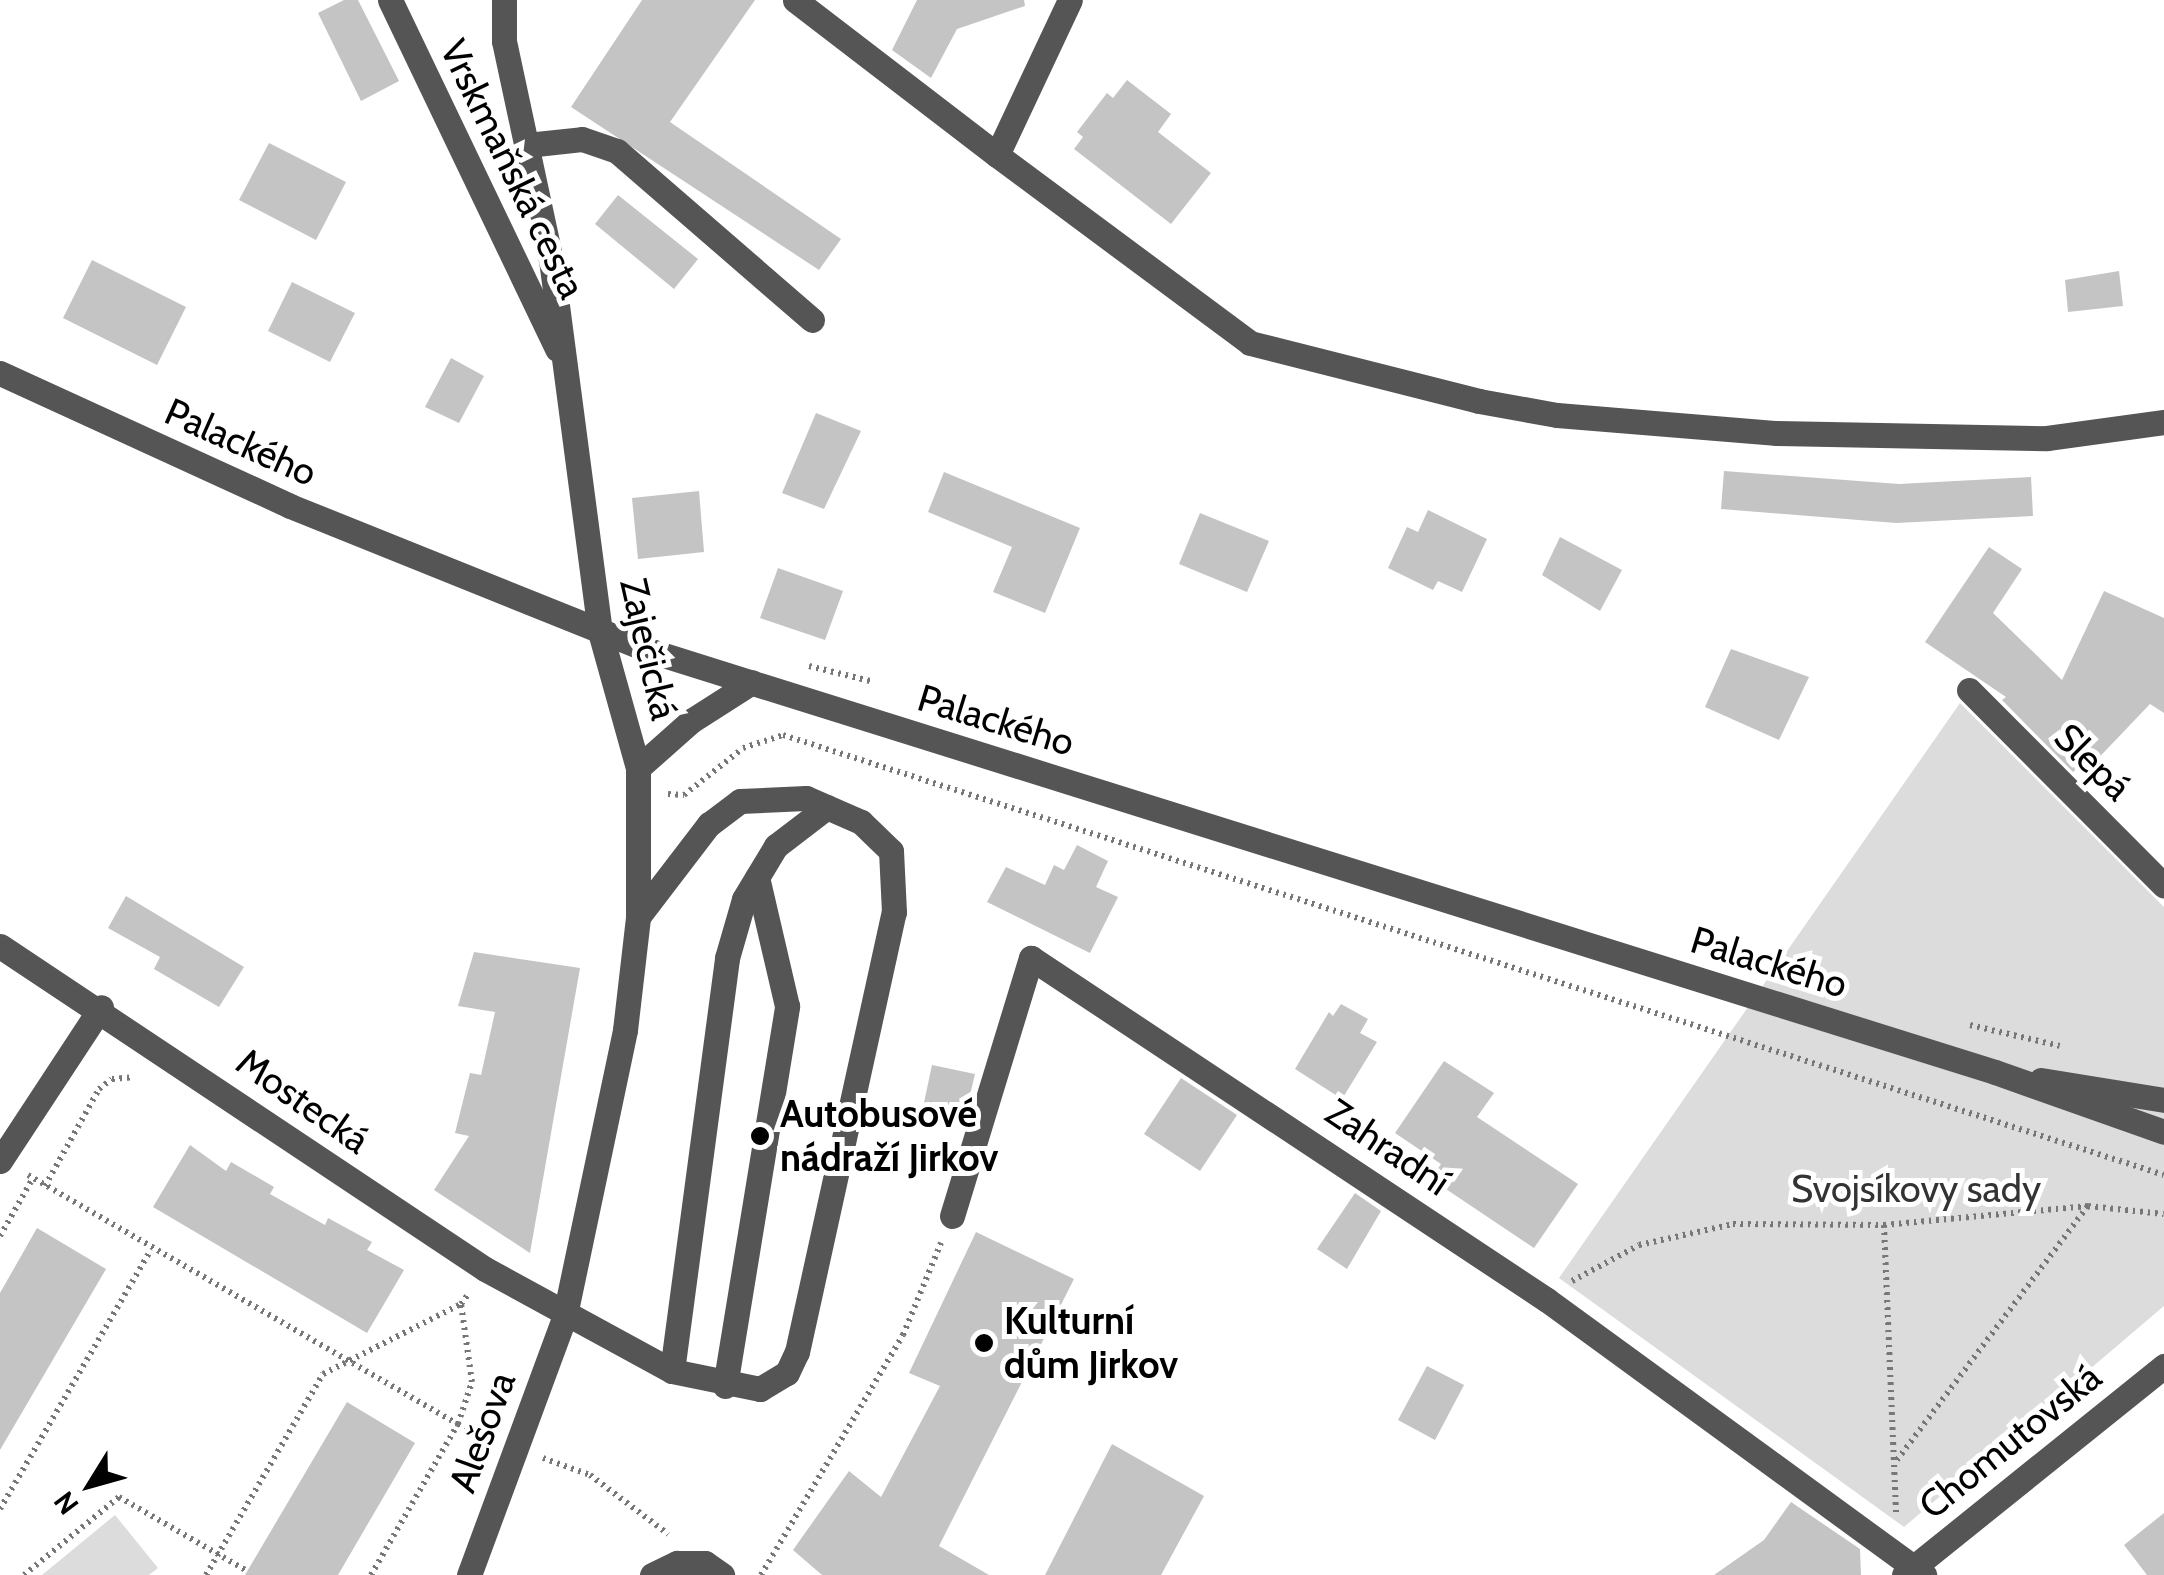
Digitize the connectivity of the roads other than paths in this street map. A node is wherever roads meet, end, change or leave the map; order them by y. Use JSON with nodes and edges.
{"nodes":[{"id":1,"x":504,"y":0,"type":"edge"},
{"id":2,"x":795,"y":0,"type":"edge"},
{"id":3,"x":1070,"y":0,"type":"edge"},
{"id":4,"x":397,"y":5,"type":"edge"},
{"id":5,"x":528,"y":145,"type":"junction"},
{"id":6,"x":998,"y":155,"type":"junction"},
{"id":7,"x":812,"y":320,"type":"dead end"},
{"id":8,"x":568,"y":371,"type":"junction"},
{"id":9,"x":0,"y":373,"type":"edge"},
{"id":10,"x":2164,"y":422,"type":"edge"},
{"id":11,"x":600,"y":632,"type":"junction"},
{"id":12,"x":752,"y":682,"type":"junction"},
{"id":13,"x":1969,"y":690,"type":"dead end"},
{"id":14,"x":638,"y":780,"type":"junction"},
{"id":15,"x":827,"y":807,"type":"junction"},
{"id":16,"x":757,"y":877,"type":"junction"},
{"id":17,"x":2164,"y":886,"type":"edge"},
{"id":18,"x":638,"y":917,"type":"junction"},
{"id":19,"x":0,"y":946,"type":"edge"},
{"id":20,"x":101,"y":1008,"type":"junction"},
{"id":21,"x":1996,"y":1072,"type":"junction"},
{"id":22,"x":2164,"y":1100,"type":"edge"},
{"id":23,"x":2164,"y":1132,"type":"edge"},
{"id":24,"x":1,"y":1160,"type":"edge"},
{"id":25,"x":952,"y":1216,"type":"road end"},
{"id":26,"x":565,"y":1315,"type":"junction"},
{"id":27,"x":2164,"y":1366,"type":"edge"},
{"id":28,"x":672,"y":1371,"type":"junction"},
{"id":29,"x":725,"y":1386,"type":"junction"},
{"id":30,"x":713,"y":1569,"type":"edge"},
{"id":31,"x":1914,"y":1572,"type":"edge"},
{"id":32,"x":470,"y":1575,"type":"edge"},
{"id":33,"x":652,"y":1575,"type":"edge"}],
"edges":[{"from":1,"to":5,"type":"street","name":"Zaječická"},
{"from":2,"to":6,"type":"street"},
{"from":3,"to":6,"type":"street"},
{"from":4,"to":8,"type":"street","name":"Vrskmaňská cesta"},
{"from":5,"to":7,"type":"street"},
{"from":5,"to":8,"type":"street","name":"Zaječická"},
{"from":6,"to":10,"type":"street"},
{"from":8,"to":11,"type":"street","name":"Zaječická"},
{"from":9,"to":11,"type":"street","name":"Palackého"},
{"from":11,"to":12,"type":"street","name":"Palackého"},
{"from":11,"to":14,"type":"street","name":"Zaječická"},
{"from":12,"to":14,"type":"street"},
{"from":12,"to":21,"type":"street","name":"Palackého"},
{"from":13,"to":17,"type":"street","name":"Slepá"},
{"from":14,"to":18,"type":"street","name":"Zaječická"},
{"from":15,"to":16,"type":"street"},
{"from":15,"to":18,"type":"street"},
{"from":15,"to":29,"type":"street"},
{"from":16,"to":28,"type":"street"},
{"from":16,"to":29,"type":"street"},
{"from":18,"to":26,"type":"street","name":"Zaječická"},
{"from":19,"to":20,"type":"street","name":"Mostecká"},
{"from":20,"to":24,"type":"street"},
{"from":20,"to":26,"type":"street","name":"Mostecká"},
{"from":21,"to":22,"type":"street","name":"Palackého"},
{"from":21,"to":23,"type":"street","name":"Palackého"},
{"from":25,"to":31,"type":"street","name":"Zahradní"},
{"from":26,"to":28,"type":"street","name":"Mostecká"},
{"from":26,"to":32,"type":"street","name":"Alešova"},
{"from":27,"to":31,"type":"street","name":"Chomutovská"},
{"from":28,"to":29,"type":"street","name":"Mostecká"},
{"from":30,"to":33,"type":"street"}]}
